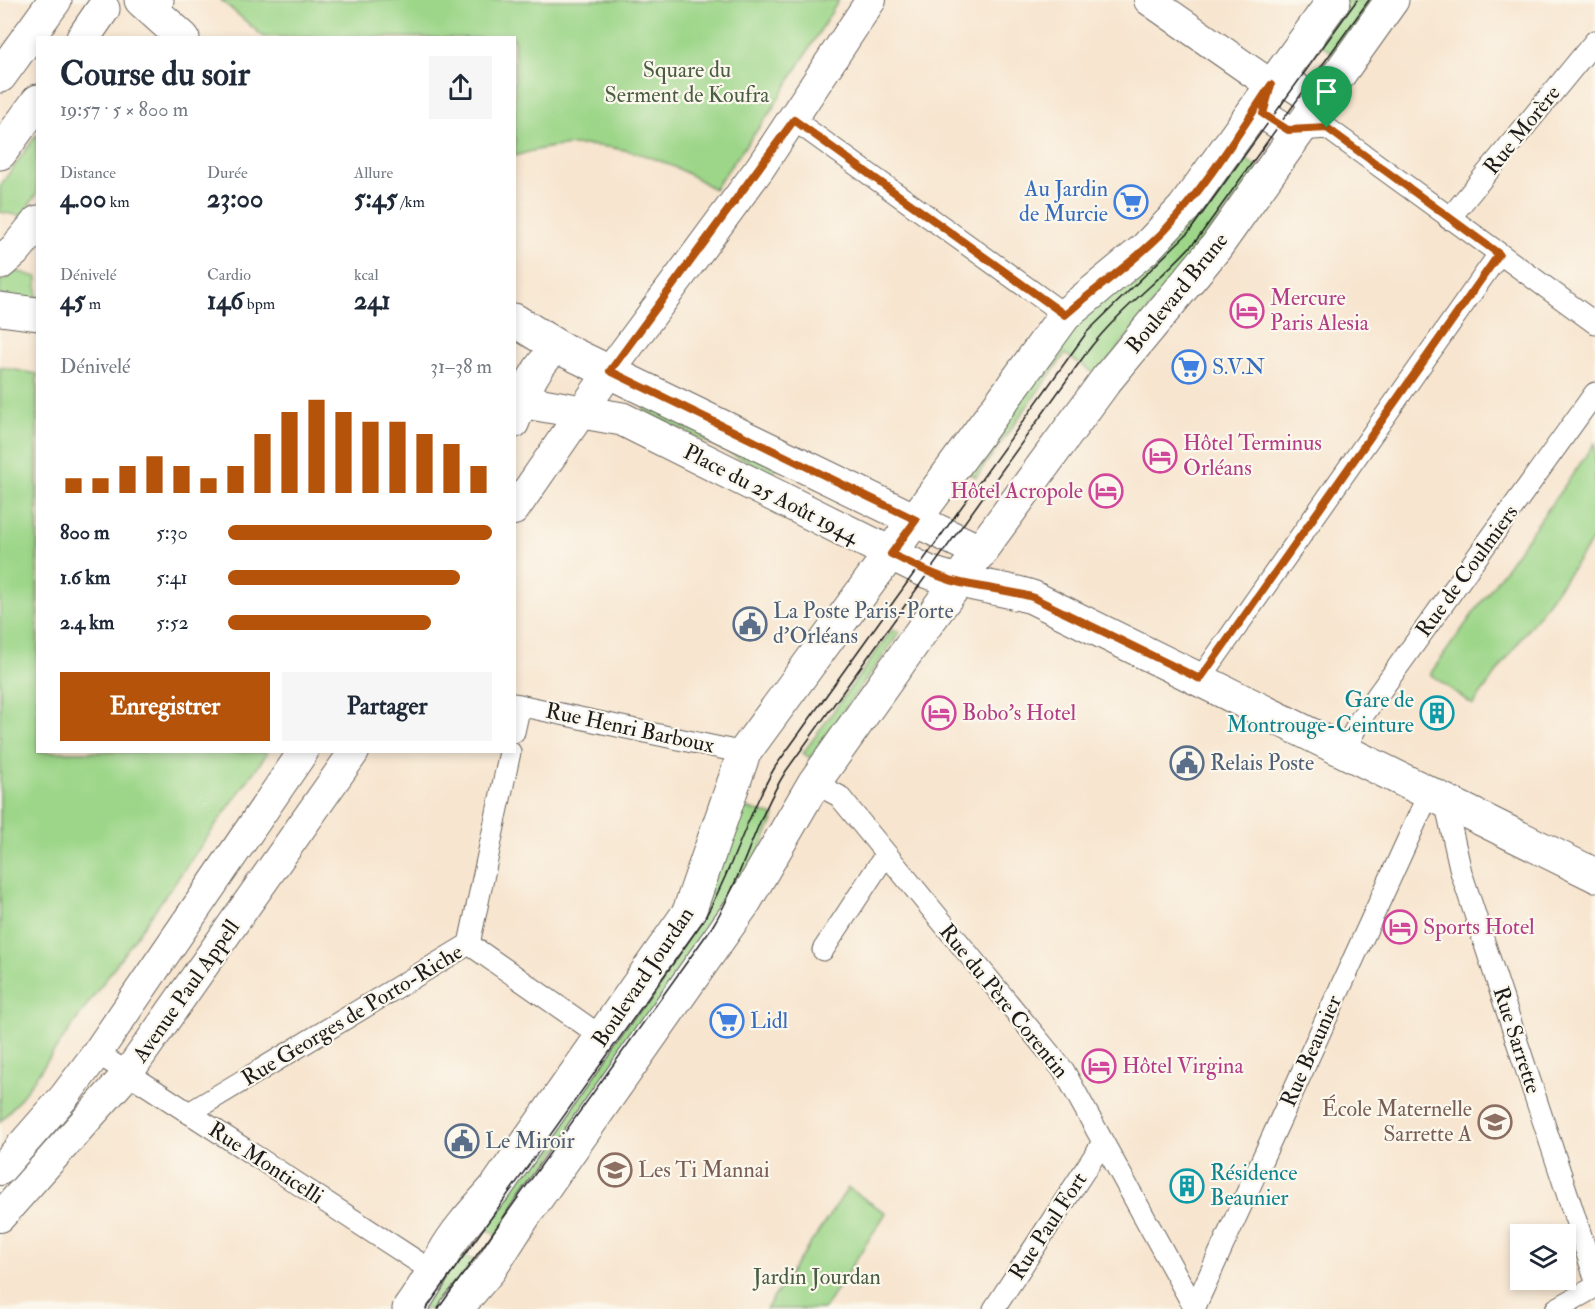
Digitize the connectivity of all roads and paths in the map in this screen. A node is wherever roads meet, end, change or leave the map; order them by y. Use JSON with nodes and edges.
{"nodes":[{"id":1,"x":54,"y":0,"type":"edge"},
{"id":2,"x":871,"y":0,"type":"edge"},
{"id":3,"x":1149,"y":0,"type":"edge"},
{"id":4,"x":1334,"y":0,"type":"edge"},
{"id":5,"x":1392,"y":0,"type":"edge"},
{"id":6,"x":103,"y":9,"type":"dead end"},
{"id":7,"x":148,"y":12,"type":"edge"},
{"id":8,"x":84,"y":36,"type":"edge"},
{"id":9,"x":180,"y":36,"type":"edge"},
{"id":10,"x":1595,"y":41,"type":"edge"},
{"id":11,"x":0,"y":76,"type":"edge"},
{"id":12,"x":1271,"y":85,"type":"junction"},
{"id":13,"x":1319,"y":103,"type":"junction"},
{"id":14,"x":36,"y":104,"type":"edge"},
{"id":15,"x":794,"y":120,"type":"junction"},
{"id":16,"x":1300,"y":130,"type":"junction"},
{"id":17,"x":0,"y":153,"type":"edge"},
{"id":18,"x":1449,"y":219,"type":"junction"},
{"id":19,"x":36,"y":224,"type":"edge"},
{"id":20,"x":5,"y":253,"type":"edge"},
{"id":21,"x":1499,"y":254,"type":"junction"},
{"id":22,"x":0,"y":309,"type":"edge"},
{"id":23,"x":36,"y":314,"type":"edge"},
{"id":24,"x":1065,"y":315,"type":"junction"},
{"id":25,"x":516,"y":321,"type":"edge"},
{"id":26,"x":1595,"y":323,"type":"edge"},
{"id":27,"x":558,"y":347,"type":"junction"},
{"id":28,"x":610,"y":371,"type":"junction"},
{"id":29,"x":1595,"y":393,"type":"edge"},
{"id":30,"x":517,"y":408,"type":"edge"},
{"id":31,"x":583,"y":412,"type":"junction"},
{"id":32,"x":516,"y":507,"type":"edge"},
{"id":33,"x":903,"y":537,"type":"junction"},
{"id":34,"x":981,"y":552,"type":"junction"},
{"id":35,"x":958,"y":582,"type":"junction"},
{"id":36,"x":1200,"y":679,"type":"junction"},
{"id":37,"x":517,"y":704,"type":"edge"},
{"id":38,"x":1344,"y":751,"type":"junction"},
{"id":39,"x":302,"y":753,"type":"edge"},
{"id":40,"x":353,"y":753,"type":"edge"},
{"id":41,"x":510,"y":753,"type":"edge"},
{"id":42,"x":744,"y":753,"type":"junction"},
{"id":43,"x":814,"y":783,"type":"junction"},
{"id":44,"x":1437,"y":797,"type":"junction"},
{"id":45,"x":886,"y":854,"type":"junction"},
{"id":46,"x":1595,"y":875,"type":"edge"},
{"id":47,"x":470,"y":944,"type":"junction"},
{"id":48,"x":823,"y":950,"type":"dead end"},
{"id":49,"x":602,"y":1037,"type":"junction"},
{"id":50,"x":97,"y":1053,"type":"junction"},
{"id":51,"x":128,"y":1073,"type":"junction"},
{"id":52,"x":189,"y":1113,"type":"junction"},
{"id":53,"x":1102,"y":1144,"type":"junction"},
{"id":54,"x":0,"y":1170,"type":"edge"},
{"id":55,"x":0,"y":1217,"type":"edge"},
{"id":56,"x":435,"y":1273,"type":"junction"},
{"id":57,"x":1595,"y":1278,"type":"edge"},
{"id":58,"x":1595,"y":1287,"type":"edge"},
{"id":59,"x":1194,"y":1308,"type":"edge"},
{"id":60,"x":410,"y":1309,"type":"edge"},
{"id":61,"x":456,"y":1309,"type":"edge"},
{"id":62,"x":994,"y":1309,"type":"edge"},
{"id":63,"x":1556,"y":1309,"type":"edge"}],
"edges":[{"from":1,"to":11,"type":"main road"},
{"from":2,"to":15,"type":"street"},
{"from":3,"to":12,"type":"street"},
{"from":4,"to":12,"type":"main road"},
{"from":5,"to":13,"type":"main road","name":"Boulevard Brune"},
{"from":6,"to":8,"type":"main road"},
{"from":7,"to":9,"type":"main road"},
{"from":10,"to":18,"type":"street","name":"Rue Morère"},
{"from":12,"to":13,"type":"street"},
{"from":12,"to":16,"type":"street"},
{"from":12,"to":24,"type":"main road"},
{"from":13,"to":16,"type":"main road","name":"Boulevard Brune"},
{"from":14,"to":17,"type":"main road"},
{"from":15,"to":24,"type":"street"},
{"from":15,"to":28,"type":"street"},
{"from":16,"to":18,"type":"street"},
{"from":16,"to":34,"type":"main road","name":"Boulevard Brune"},
{"from":18,"to":21,"type":"street"},
{"from":19,"to":20,"type":"main road"},
{"from":21,"to":26,"type":"street"},
{"from":21,"to":36,"type":"street"},
{"from":22,"to":23,"type":"main road"},
{"from":24,"to":33,"type":"main road"},
{"from":25,"to":27,"type":"main road","name":"Place du 25 Août 1944"},
{"from":27,"to":28,"type":"main road","name":"Place du 25 Août 1944"},
{"from":27,"to":30,"type":"street"},
{"from":28,"to":31,"type":"street"},
{"from":28,"to":33,"type":"main road","name":"Place du 25 Août 1944"},
{"from":29,"to":38,"type":"street","name":"Rue de Coulmiers"},
{"from":30,"to":31,"type":"main road","name":"Place du 25 Août 1944"},
{"from":31,"to":32,"type":"street"},
{"from":31,"to":33,"type":"main road","name":"Place du 25 Août 1944"},
{"from":33,"to":34,"type":"main road","name":"Place du 25 Août 1944"},
{"from":33,"to":35,"type":"main road","name":"Place du 25 Août 1944"},
{"from":33,"to":42,"type":"main road","name":"Boulevard Jourdan"},
{"from":34,"to":35,"type":"main road","name":"Boulevard Brune"},
{"from":35,"to":36,"type":"main road","name":"Place du 25 Août 1944"},
{"from":35,"to":43,"type":"main road","name":"Boulevard Jourdan"},
{"from":36,"to":38,"type":"main road","name":"Place du 25 Août 1944"},
{"from":37,"to":42,"type":"street","name":"Rue Henri Barboux"},
{"from":38,"to":44,"type":"main road","name":"Place du 25 Août 1944"},
{"from":39,"to":50,"type":"street","name":"Avenue Paul Appell"},
{"from":40,"to":51,"type":"street","name":"Avenue Paul Appell"},
{"from":41,"to":47,"type":"street","name":"Rue Georges de Porto-Riche"},
{"from":42,"to":49,"type":"main road","name":"Boulevard Jourdan"},
{"from":43,"to":45,"type":"street","name":"Rue du Père Corentin"},
{"from":43,"to":61,"type":"main road","name":"Boulevard Jourdan"},
{"from":44,"to":46,"type":"main road","name":"Place du 25 Août 1944"},
{"from":44,"to":57,"type":"street","name":"Rue Sarrette"},
{"from":44,"to":59,"type":"street","name":"Rue Beaunier"},
{"from":45,"to":48,"type":"street"},
{"from":45,"to":53,"type":"street","name":"Rue du Père Corentin"},
{"from":47,"to":49,"type":"street"},
{"from":47,"to":52,"type":"street","name":"Rue Georges de Porto-Riche"},
{"from":49,"to":56,"type":"main road","name":"Boulevard Jourdan"},
{"from":50,"to":51,"type":"street","name":"Rue Monticelli"},
{"from":50,"to":54,"type":"street","name":"Avenue Paul Appell"},
{"from":51,"to":52,"type":"street","name":"Rue Monticelli"},
{"from":51,"to":55,"type":"street","name":"Avenue Paul Appell"},
{"from":52,"to":56,"type":"street","name":"Rue Monticelli"},
{"from":53,"to":59,"type":"street","name":"Rue du Père Corentin"},
{"from":53,"to":62,"type":"street","name":"Rue Paul Fort"},
{"from":56,"to":60,"type":"main road","name":"Boulevard Jourdan"},
{"from":58,"to":63,"type":"street"}]}
